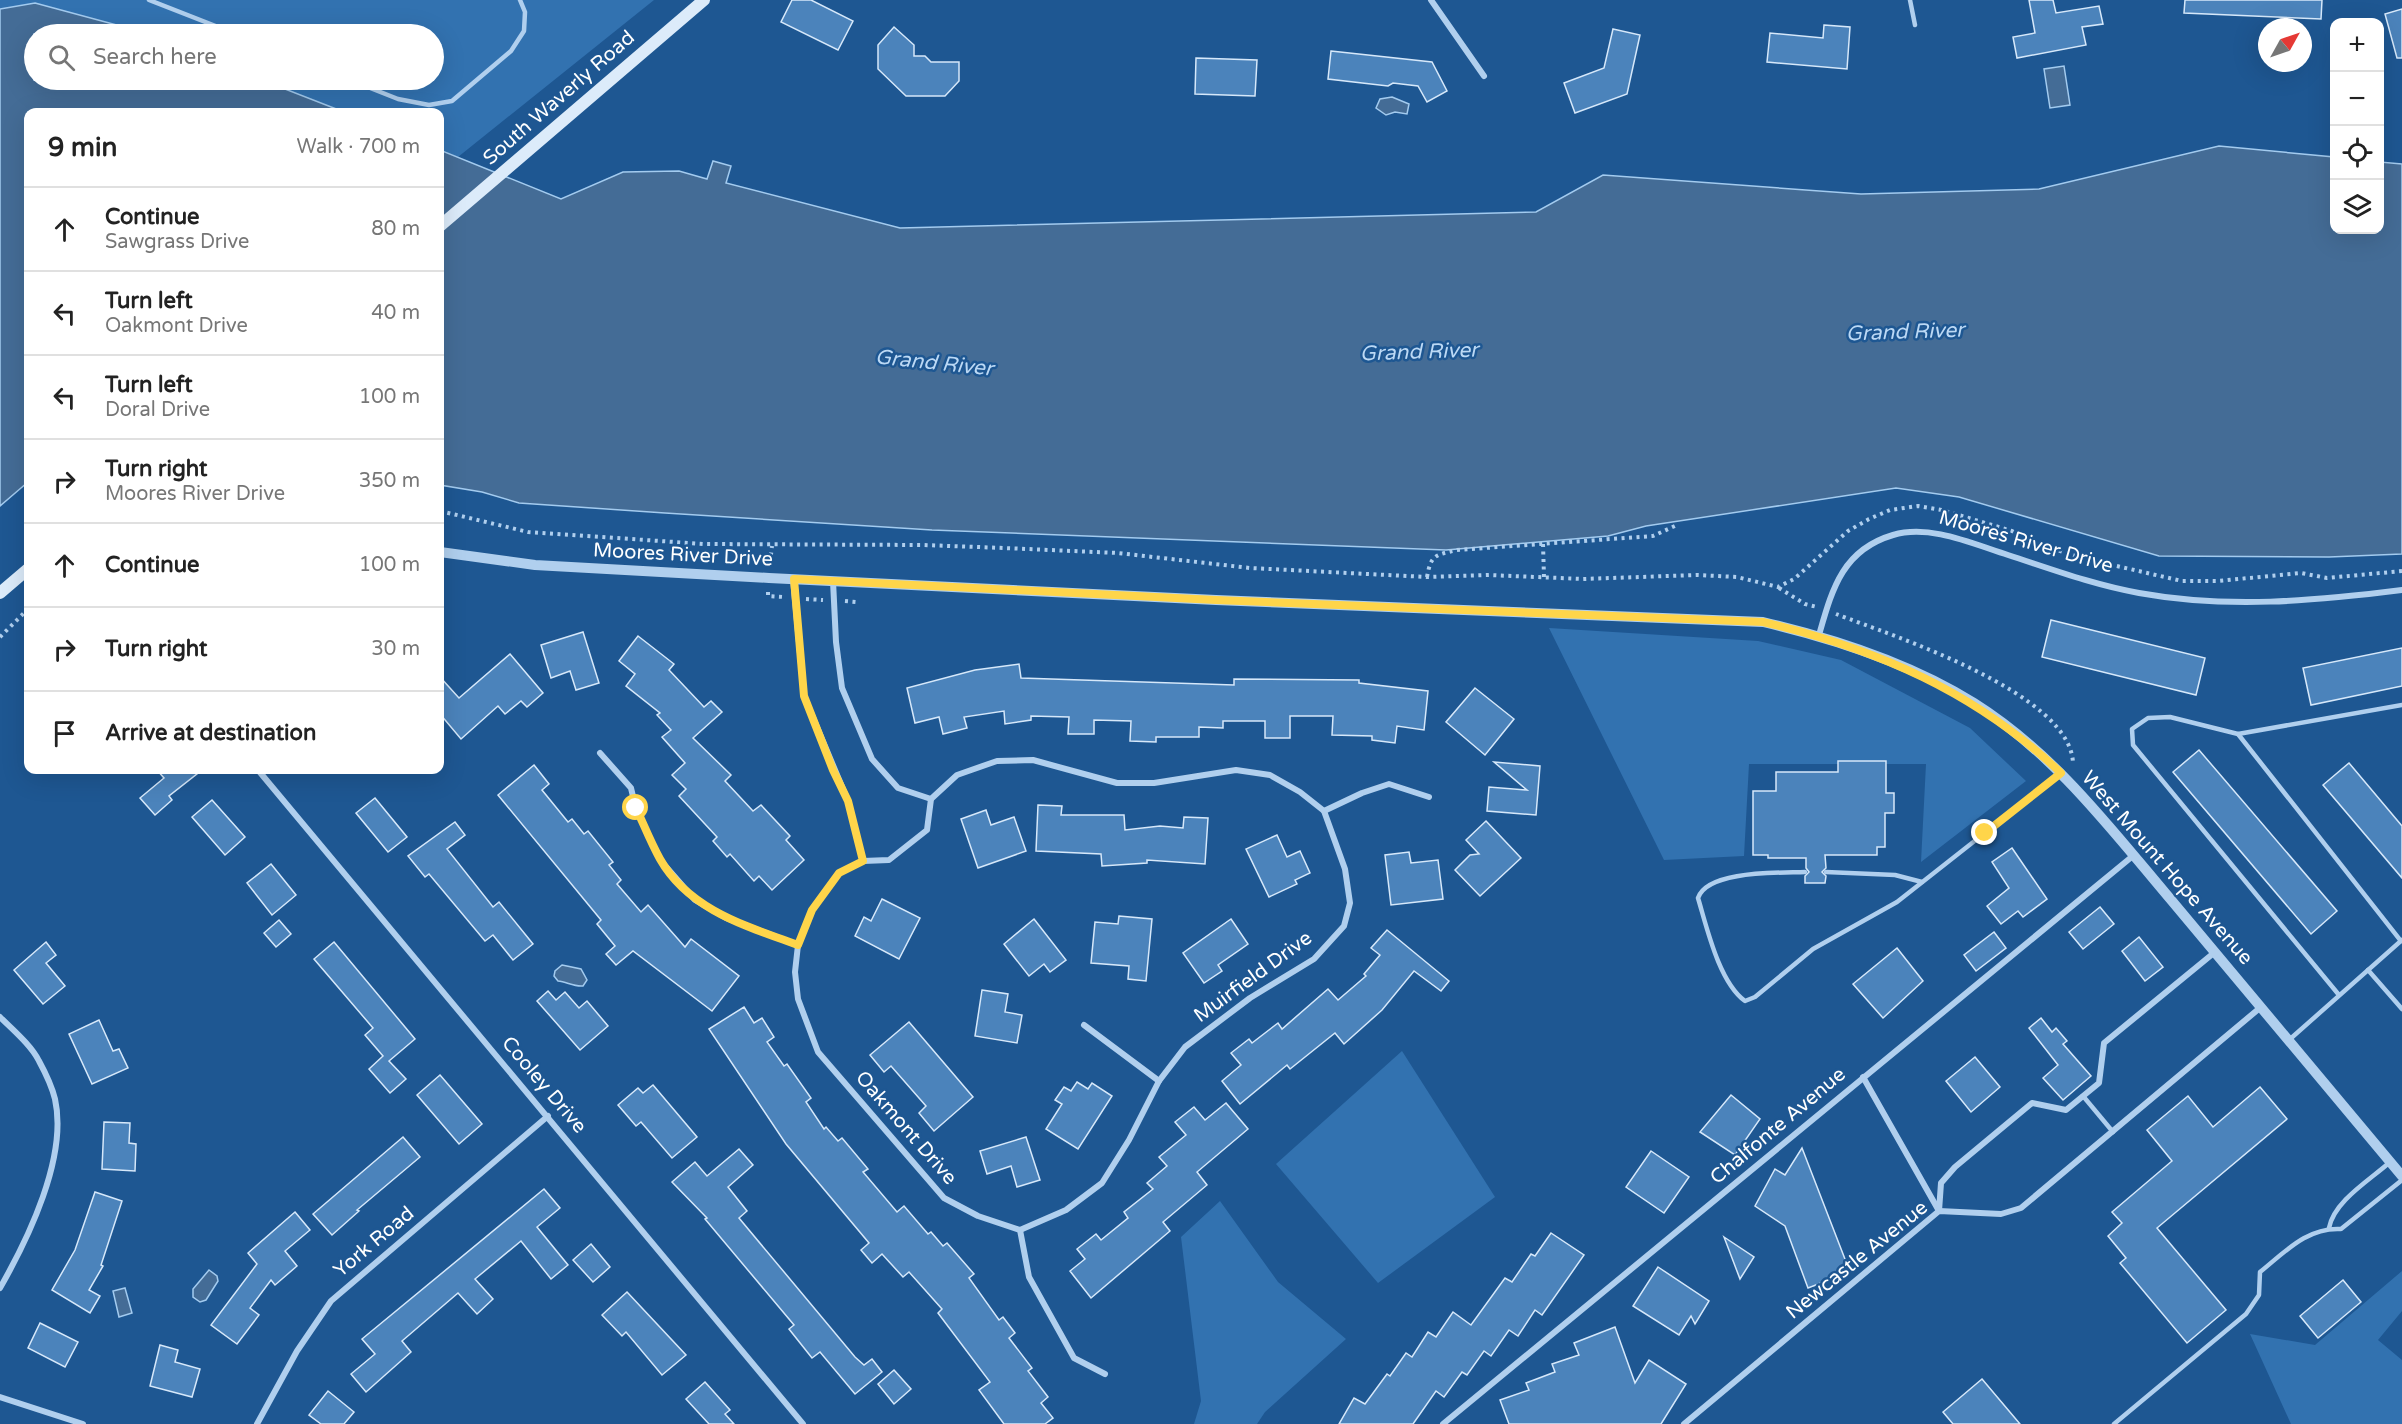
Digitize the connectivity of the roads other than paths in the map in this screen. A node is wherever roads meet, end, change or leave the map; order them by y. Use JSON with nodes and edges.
{"nodes":[{"id":1,"x":149,"y":0,"type":"edge"},
{"id":2,"x":520,"y":0,"type":"edge"},
{"id":3,"x":704,"y":0,"type":"edge"},
{"id":4,"x":1431,"y":0,"type":"edge"},
{"id":5,"x":1910,"y":0,"type":"edge"},
{"id":6,"x":210,"y":24,"type":"edge"},
{"id":7,"x":1915,"y":25,"type":"dead end"},
{"id":8,"x":1484,"y":76,"type":"dead end"},
{"id":9,"x":375,"y":90,"type":"edge"},
{"id":10,"x":444,"y":223,"type":"edge"},
{"id":11,"x":444,"y":553,"type":"edge"},
{"id":12,"x":24,"y":572,"type":"edge"},
{"id":13,"x":794,"y":579,"type":"junction"},
{"id":14,"x":833,"y":581,"type":"junction"},
{"id":15,"x":2402,"y":590,"type":"edge"},
{"id":16,"x":0,"y":593,"type":"edge"},
{"id":17,"x":1819,"y":635,"type":"junction"},
{"id":18,"x":2402,"y":705,"type":"edge"},
{"id":19,"x":2238,"y":734,"type":"junction"},
{"id":20,"x":600,"y":753,"type":"dead end"},
{"id":21,"x":2061,"y":773,"type":"junction"},
{"id":22,"x":261,"y":774,"type":"edge"},
{"id":23,"x":1429,"y":797,"type":"dead end"},
{"id":24,"x":931,"y":800,"type":"junction"},
{"id":25,"x":1324,"y":811,"type":"junction"},
{"id":26,"x":2134,"y":855,"type":"junction"},
{"id":27,"x":863,"y":861,"type":"junction"},
{"id":28,"x":1805,"y":872,"type":"dead end"},
{"id":29,"x":1826,"y":872,"type":"dead end"},
{"id":30,"x":1922,"y":882,"type":"junction"},
{"id":31,"x":2402,"y":941,"type":"edge"},
{"id":32,"x":798,"y":945,"type":"junction"},
{"id":33,"x":2215,"y":952,"type":"junction"},
{"id":34,"x":2368,"y":970,"type":"junction"},
{"id":35,"x":2339,"y":995,"type":"junction"},
{"id":36,"x":2261,"y":1006,"type":"junction"},
{"id":37,"x":2402,"y":1010,"type":"edge"},
{"id":38,"x":0,"y":1017,"type":"edge"},
{"id":39,"x":1084,"y":1025,"type":"dead end"},
{"id":40,"x":2289,"y":1040,"type":"junction"},
{"id":41,"x":1863,"y":1077,"type":"junction"},
{"id":42,"x":1159,"y":1081,"type":"junction"},
{"id":43,"x":2083,"y":1096,"type":"junction"},
{"id":44,"x":548,"y":1116,"type":"junction"},
{"id":45,"x":2113,"y":1132,"type":"junction"},
{"id":46,"x":2390,"y":1162,"type":"junction"},
{"id":47,"x":2402,"y":1178,"type":"edge"},
{"id":48,"x":1939,"y":1212,"type":"junction"},
{"id":49,"x":2329,"y":1228,"type":"junction"},
{"id":50,"x":1020,"y":1230,"type":"junction"},
{"id":51,"x":0,"y":1288,"type":"edge"},
{"id":52,"x":1106,"y":1374,"type":"dead end"},
{"id":53,"x":0,"y":1397,"type":"edge"},
{"id":54,"x":83,"y":1424,"type":"edge"},
{"id":55,"x":256,"y":1424,"type":"edge"},
{"id":56,"x":803,"y":1424,"type":"edge"},
{"id":57,"x":1443,"y":1424,"type":"edge"},
{"id":58,"x":1684,"y":1424,"type":"edge"},
{"id":59,"x":2114,"y":1424,"type":"edge"}],
"edges":[{"from":1,"to":6,"type":"lane"},
{"from":2,"to":9,"type":"lane"},
{"from":3,"to":10,"type":"main road","name":"South Waverly Road"},
{"from":4,"to":8,"type":"street"},
{"from":5,"to":7,"type":"lane"},
{"from":11,"to":13,"type":"street","name":"Moores River Drive"},
{"from":12,"to":16,"type":"main road"},
{"from":13,"to":14,"type":"street","name":"Moores River Drive"},
{"from":13,"to":27,"type":"street"},
{"from":14,"to":17,"type":"street","name":"Moores River Drive"},
{"from":14,"to":24,"type":"street"},
{"from":15,"to":17,"type":"street","name":"Moores River Drive"},
{"from":17,"to":21,"type":"street","name":"West Mount Hope Avenue"},
{"from":18,"to":19,"type":"lane"},
{"from":19,"to":31,"type":"lane"},
{"from":19,"to":35,"type":"lane"},
{"from":20,"to":32,"type":"street"},
{"from":21,"to":26,"type":"street","name":"West Mount Hope Avenue"},
{"from":21,"to":30,"type":"lane"},
{"from":22,"to":44,"type":"street","name":"Cooley Drive"},
{"from":23,"to":25,"type":"street"},
{"from":24,"to":25,"type":"street"},
{"from":24,"to":27,"type":"street"},
{"from":25,"to":42,"type":"street","name":"Muirfield Drive"},
{"from":26,"to":33,"type":"street","name":"West Mount Hope Avenue"},
{"from":26,"to":41,"type":"street","name":"Chalfonte Avenue"},
{"from":27,"to":32,"type":"street","name":"Oakmont Drive"},
{"from":28,"to":30,"type":"lane"},
{"from":29,"to":30,"type":"lane"},
{"from":31,"to":34,"type":"lane"},
{"from":32,"to":50,"type":"street","name":"Oakmont Drive"},
{"from":33,"to":36,"type":"street","name":"West Mount Hope Avenue"},
{"from":33,"to":43,"type":"street"},
{"from":34,"to":35,"type":"lane"},
{"from":34,"to":37,"type":"lane"},
{"from":35,"to":40,"type":"lane"},
{"from":36,"to":40,"type":"street","name":"West Mount Hope Avenue"},
{"from":36,"to":45,"type":"street","name":"Newcastle Avenue"},
{"from":38,"to":51,"type":"street"},
{"from":39,"to":42,"type":"street"},
{"from":40,"to":46,"type":"street","name":"West Mount Hope Avenue"},
{"from":41,"to":48,"type":"street"},
{"from":41,"to":57,"type":"street","name":"Chalfonte Avenue"},
{"from":42,"to":50,"type":"street"},
{"from":43,"to":45,"type":"lane"},
{"from":43,"to":48,"type":"street"},
{"from":44,"to":55,"type":"street","name":"York Road"},
{"from":44,"to":56,"type":"street","name":"Cooley Drive"},
{"from":45,"to":48,"type":"street","name":"Newcastle Avenue"},
{"from":46,"to":47,"type":"street","name":"West Mount Hope Avenue"},
{"from":46,"to":49,"type":"lane"},
{"from":47,"to":49,"type":"lane"},
{"from":48,"to":58,"type":"street","name":"Newcastle Avenue"},
{"from":49,"to":59,"type":"lane"},
{"from":50,"to":52,"type":"street"},
{"from":53,"to":54,"type":"street"}]}
